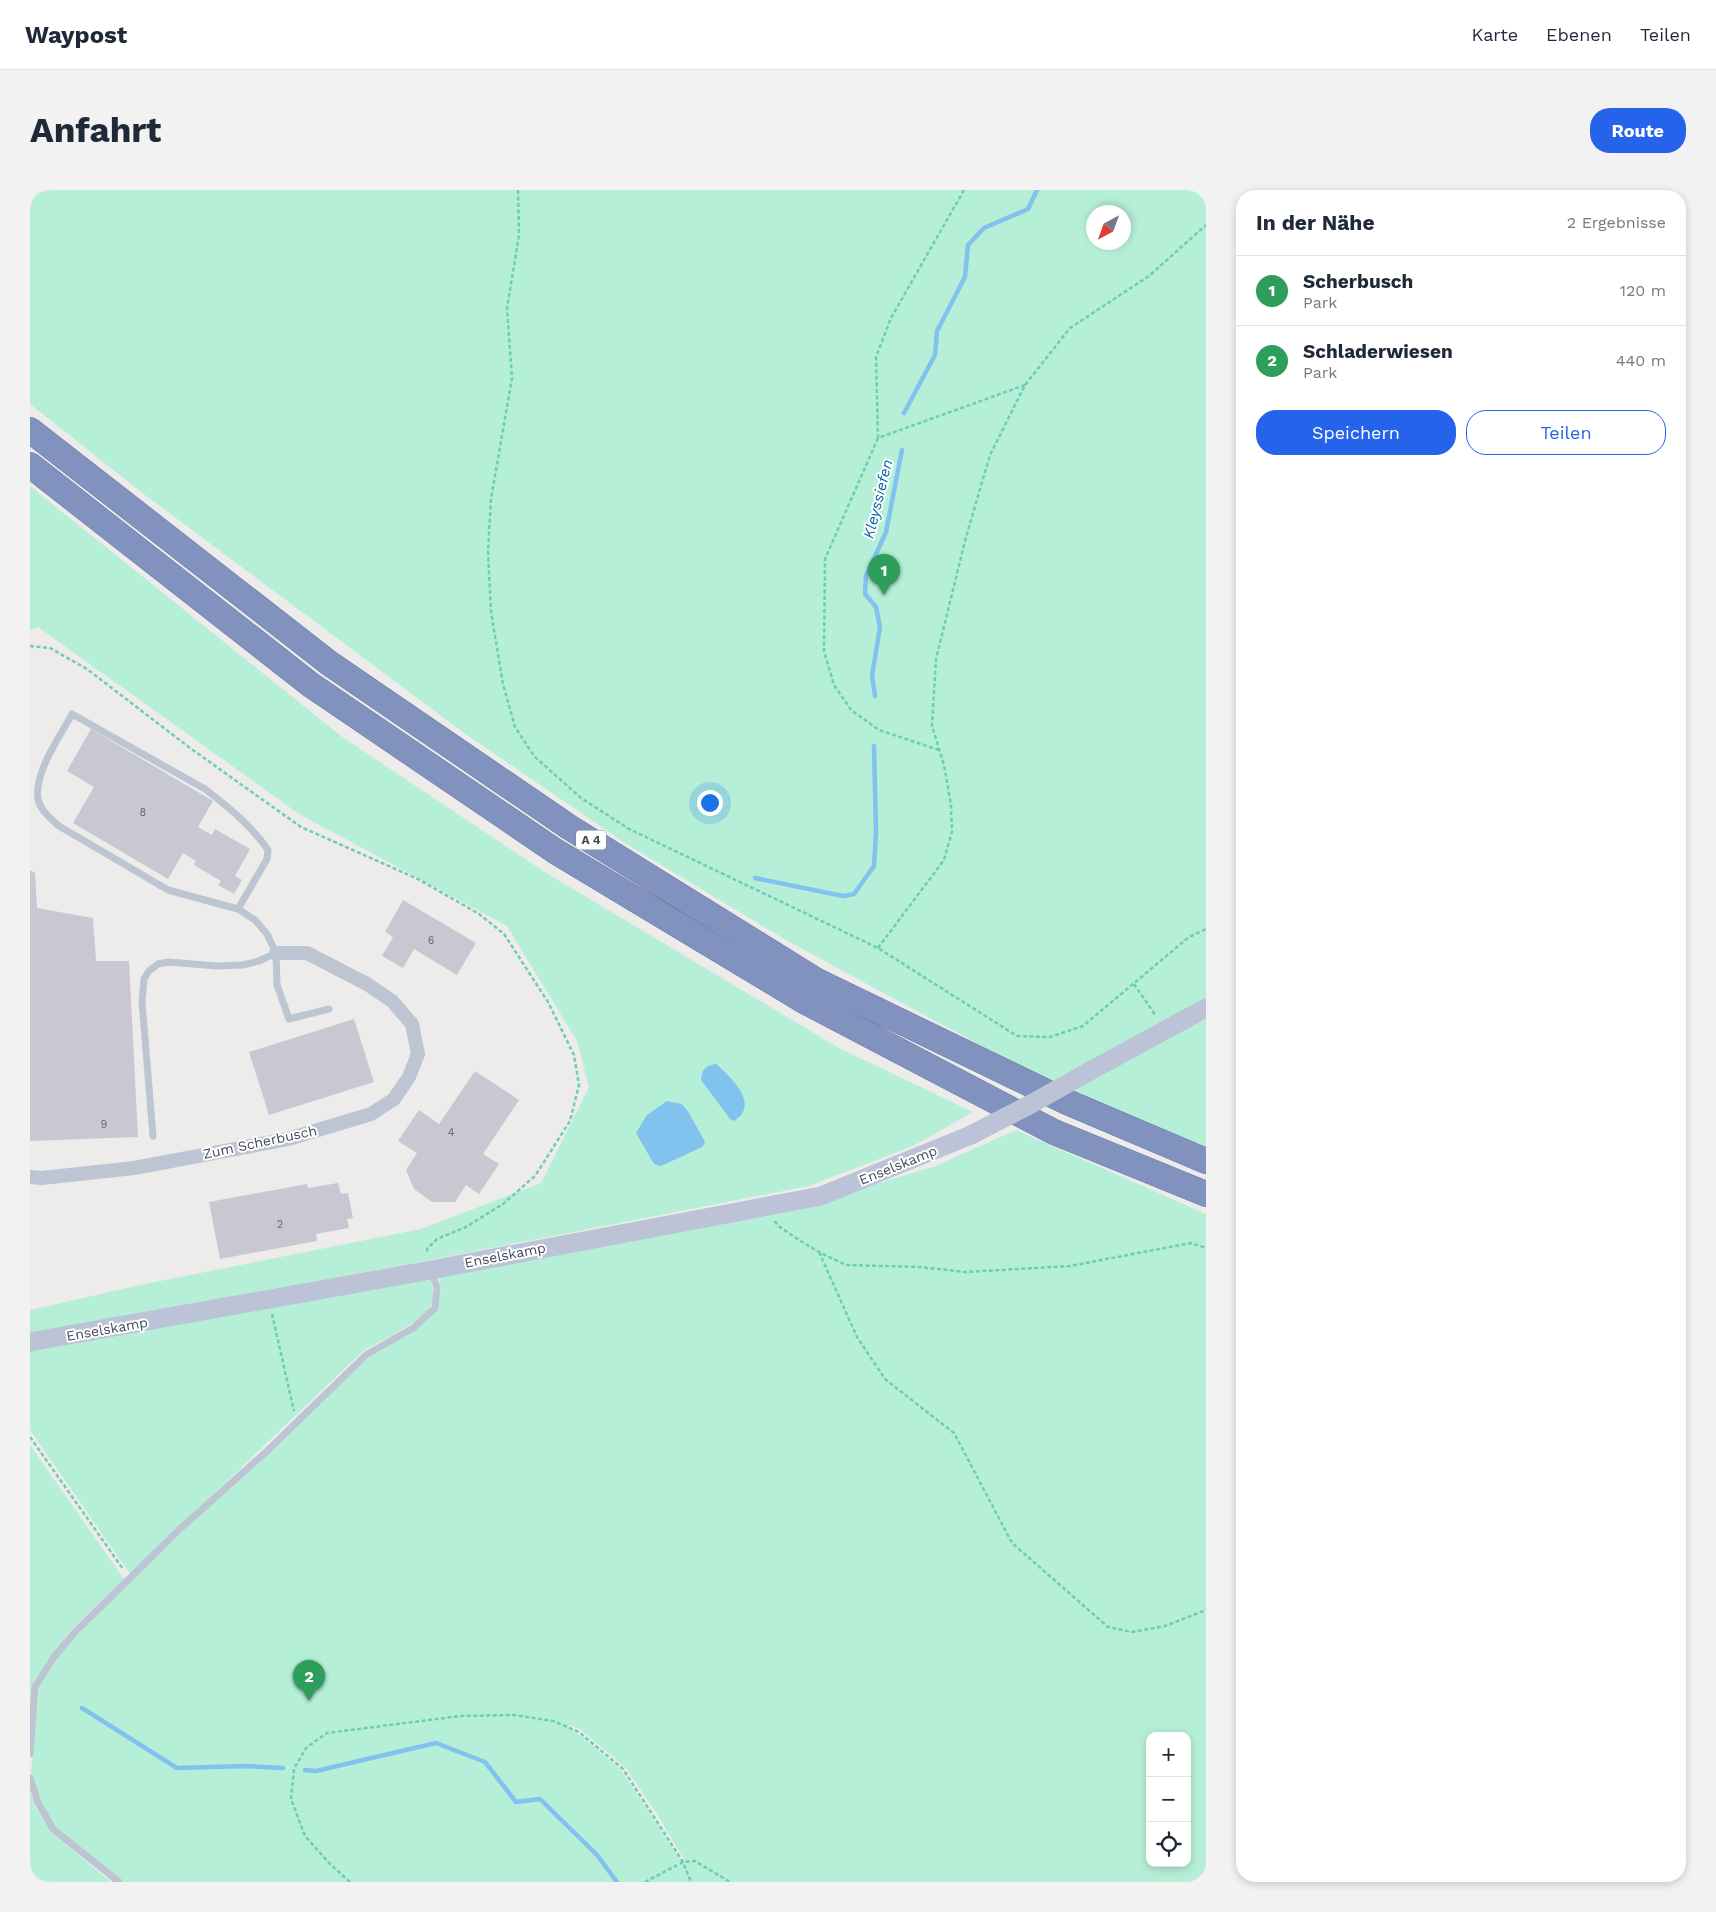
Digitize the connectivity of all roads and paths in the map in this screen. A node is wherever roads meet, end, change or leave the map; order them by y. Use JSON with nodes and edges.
{"nodes":[{"id":1,"x":518,"y":190,"type":"edge"},
{"id":2,"x":964,"y":190,"type":"edge"},
{"id":3,"x":1206,"y":225,"type":"edge"},
{"id":4,"x":1025,"y":385,"type":"junction"},
{"id":5,"x":30,"y":430,"type":"edge"},
{"id":6,"x":878,"y":438,"type":"junction"},
{"id":7,"x":30,"y":466,"type":"edge"},
{"id":8,"x":30,"y":646,"type":"edge"},
{"id":9,"x":939,"y":750,"type":"junction"},
{"id":10,"x":238,"y":909,"type":"junction"},
{"id":11,"x":1206,"y":928,"type":"edge"},
{"id":12,"x":878,"y":948,"type":"junction"},
{"id":13,"x":276,"y":953,"type":"junction"},
{"id":14,"x":1134,"y":984,"type":"junction"},
{"id":15,"x":1206,"y":1008,"type":"edge"},
{"id":16,"x":329,"y":1009,"type":"dead end"},
{"id":17,"x":1165,"y":1029,"type":"junction"},
{"id":18,"x":153,"y":1136,"type":"dead end"},
{"id":19,"x":1206,"y":1161,"type":"edge"},
{"id":20,"x":30,"y":1178,"type":"edge"},
{"id":21,"x":1206,"y":1194,"type":"edge"},
{"id":22,"x":767,"y":1207,"type":"junction"},
{"id":23,"x":1206,"y":1248,"type":"edge"},
{"id":24,"x":819,"y":1252,"type":"junction"},
{"id":25,"x":431,"y":1270,"type":"junction"},
{"id":26,"x":269,"y":1299,"type":"junction"},
{"id":27,"x":30,"y":1342,"type":"edge"},
{"id":28,"x":297,"y":1422,"type":"junction"},
{"id":29,"x":30,"y":1437,"type":"edge"},
{"id":30,"x":130,"y":1579,"type":"junction"},
{"id":31,"x":1206,"y":1610,"type":"edge"},
{"id":32,"x":30,"y":1754,"type":"edge"},
{"id":33,"x":30,"y":1778,"type":"edge"},
{"id":34,"x":683,"y":1862,"type":"junction"},
{"id":35,"x":119,"y":1882,"type":"edge"},
{"id":36,"x":350,"y":1882,"type":"edge"},
{"id":37,"x":645,"y":1882,"type":"edge"},
{"id":38,"x":692,"y":1882,"type":"edge"},
{"id":39,"x":730,"y":1882,"type":"edge"}],
"edges":[{"from":1,"to":12,"type":"path"},
{"from":2,"to":6,"type":"path"},
{"from":3,"to":4,"type":"path"},
{"from":4,"to":6,"type":"path"},
{"from":4,"to":9,"type":"path"},
{"from":5,"to":19,"type":"highway","number":"A 4"},
{"from":6,"to":9,"type":"path"},
{"from":7,"to":21,"type":"highway","number":"A 4"},
{"from":8,"to":25,"type":"path"},
{"from":9,"to":12,"type":"path"},
{"from":10,"to":10,"type":"lane"},
{"from":10,"to":13,"type":"lane"},
{"from":11,"to":14,"type":"path"},
{"from":12,"to":14,"type":"path"},
{"from":13,"to":16,"type":"lane"},
{"from":13,"to":18,"type":"lane"},
{"from":13,"to":20,"type":"street","name":"Zum Scherbusch"},
{"from":14,"to":17,"type":"path"},
{"from":15,"to":17,"type":"main road","name":"Enselskamp"},
{"from":17,"to":22,"type":"main road","name":"Enselskamp","bridge":true},
{"from":22,"to":24,"type":"path"},
{"from":22,"to":25,"type":"main road","name":"Enselskamp"},
{"from":23,"to":24,"type":"path"},
{"from":24,"to":31,"type":"path"},
{"from":25,"to":26,"type":"main road","name":"Enselskamp"},
{"from":25,"to":28,"type":"lane"},
{"from":26,"to":27,"type":"main road","name":"Enselskamp"},
{"from":26,"to":28,"type":"path"},
{"from":28,"to":30,"type":"lane"},
{"from":29,"to":30,"type":"path"},
{"from":30,"to":32,"type":"lane"},
{"from":33,"to":35,"type":"lane"},
{"from":34,"to":36,"type":"path"},
{"from":34,"to":37,"type":"path"},
{"from":34,"to":38,"type":"path"},
{"from":34,"to":39,"type":"path"}]}
